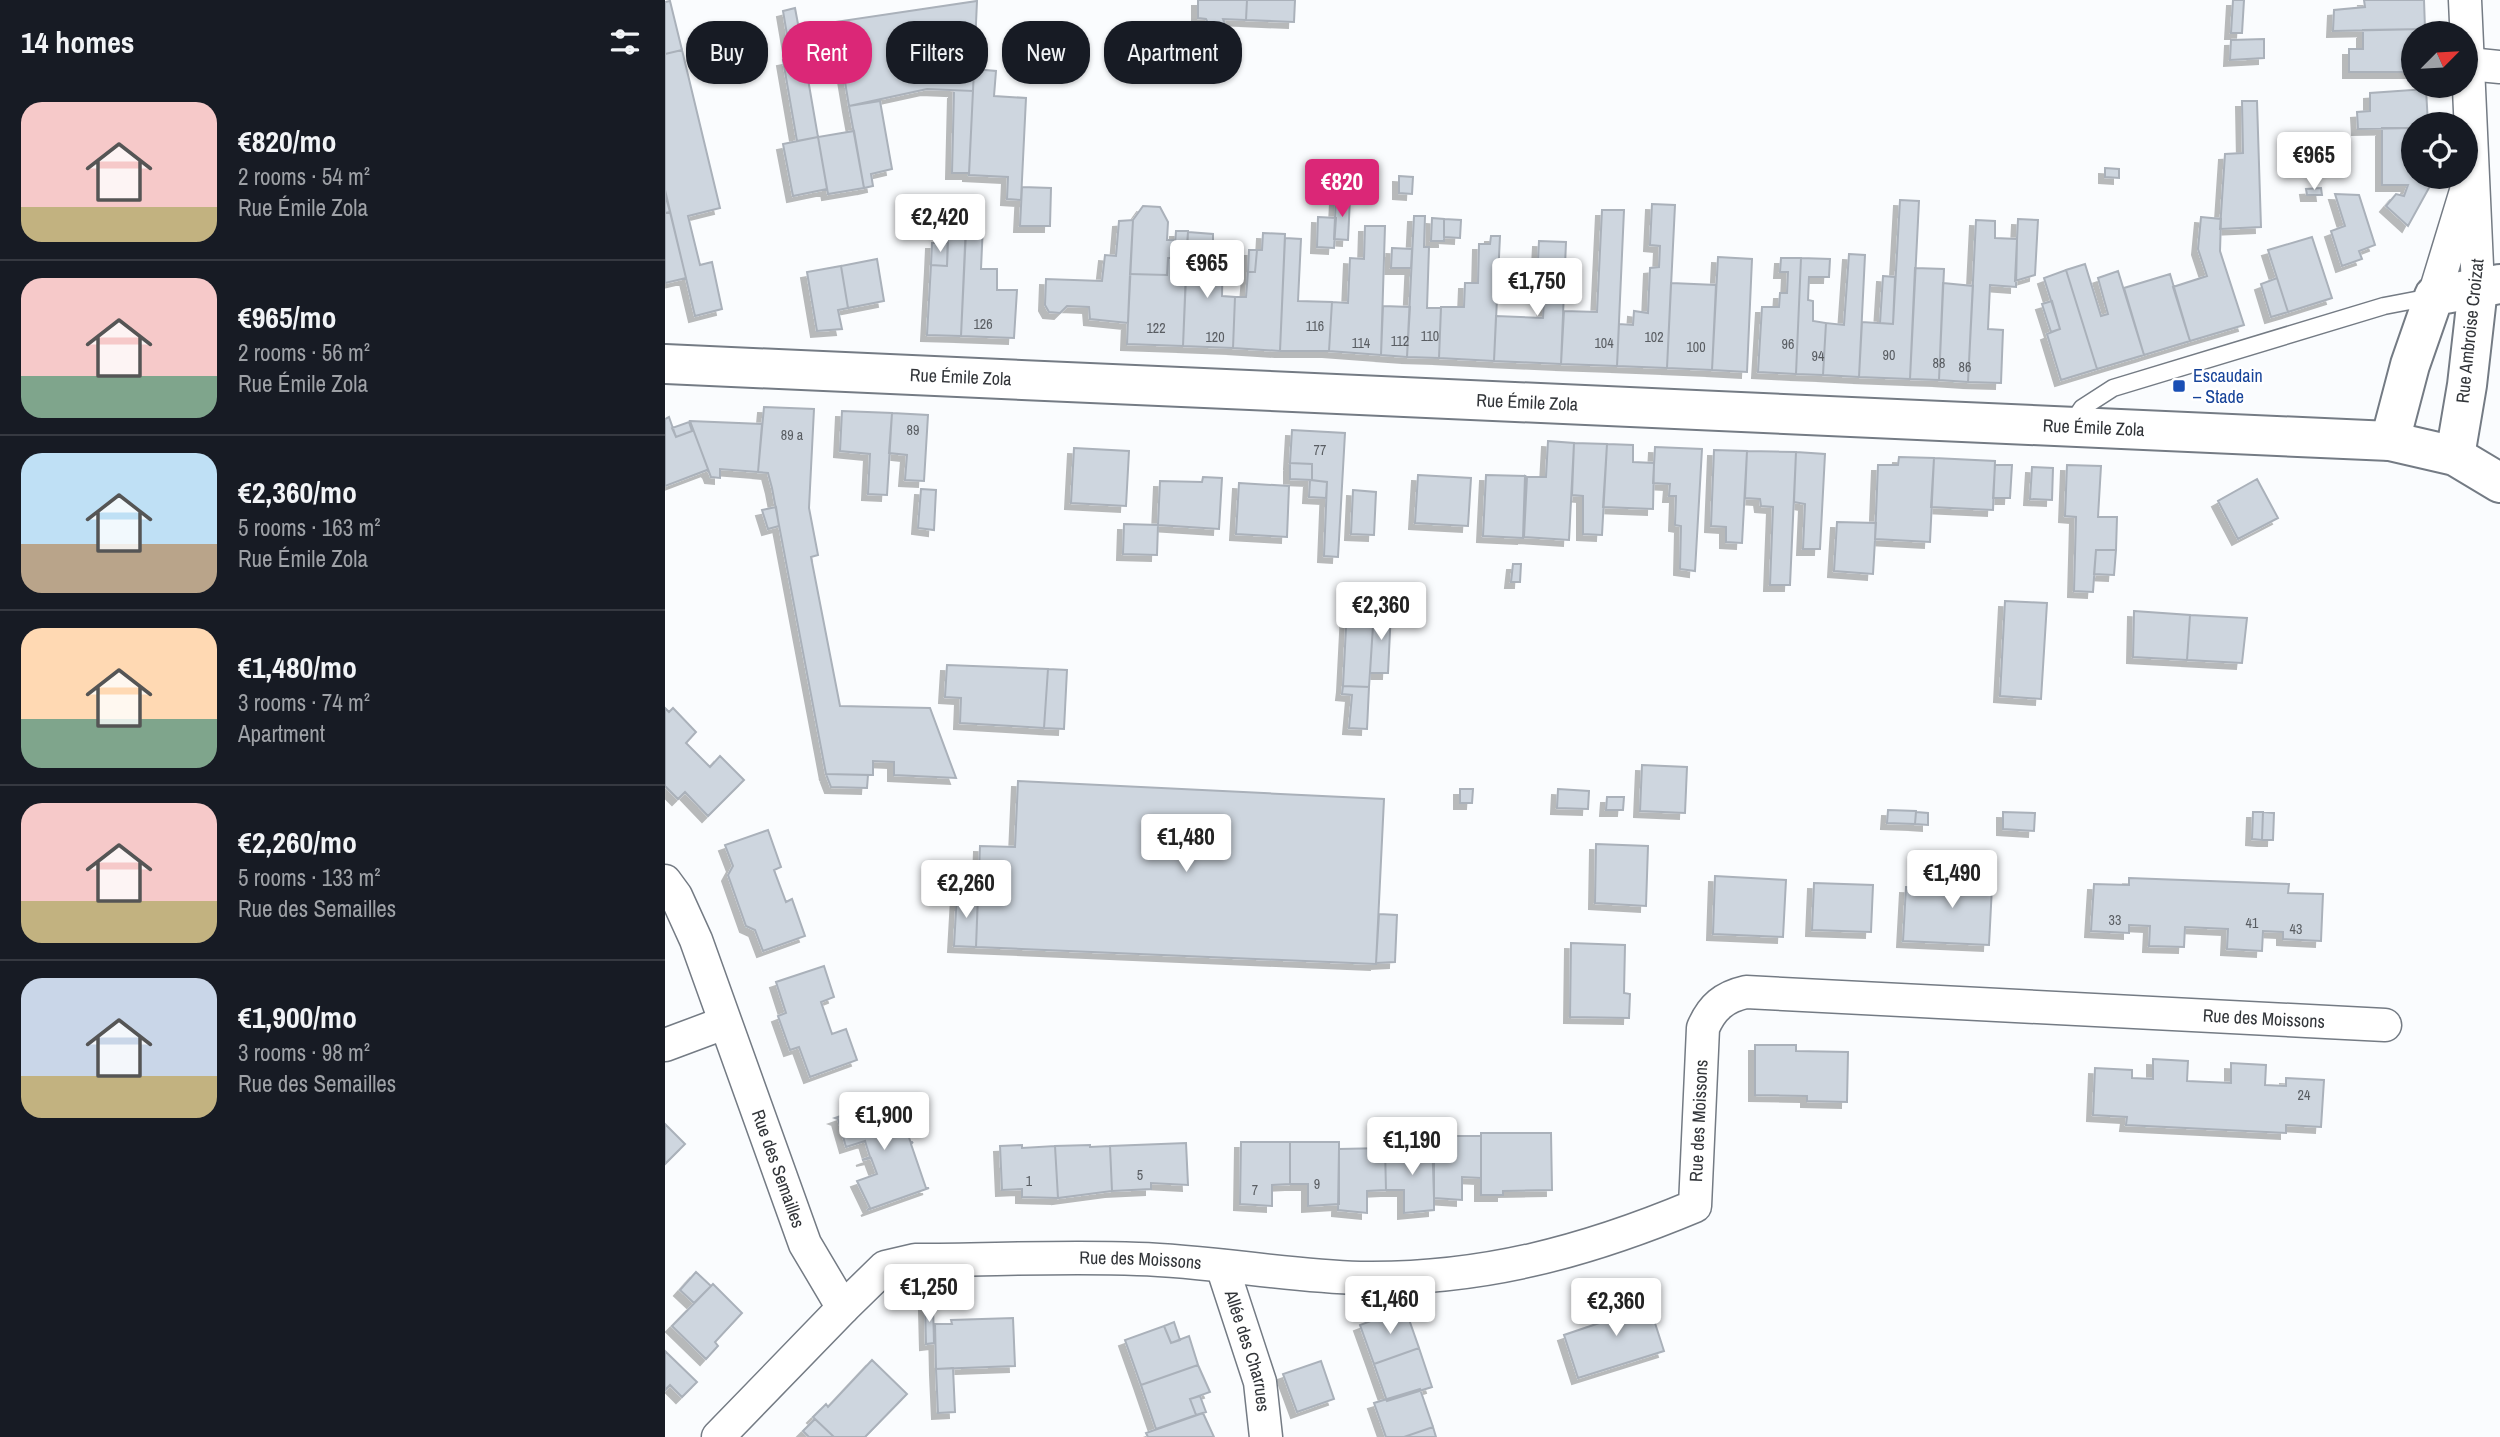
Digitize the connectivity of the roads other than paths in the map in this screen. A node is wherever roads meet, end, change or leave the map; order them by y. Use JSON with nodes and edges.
{"nodes":[{"id":1,"x":2465,"y":0,"type":"edge"},
{"id":2,"x":2466,"y":21,"type":"edge"},
{"id":3,"x":2478,"y":65,"type":"edge"},
{"id":4,"x":2500,"y":67,"type":"edge"},
{"id":5,"x":2465,"y":189,"type":"edge"},
{"id":6,"x":2478,"y":189,"type":"edge"},
{"id":7,"x":2493,"y":278,"type":"edge"},
{"id":8,"x":2434,"y":296,"type":"junction"},
{"id":9,"x":665,"y":364,"type":"edge"},
{"id":10,"x":2070,"y":427,"type":"junction"},
{"id":11,"x":2390,"y":441,"type":"junction"},
{"id":12,"x":2455,"y":456,"type":"junction"},
{"id":13,"x":2500,"y":483,"type":"edge"},
{"id":14,"x":665,"y":881,"type":"edge"},
{"id":15,"x":724,"y":1023,"type":"junction"},
{"id":16,"x":2385,"y":1025,"type":"dead end"},
{"id":17,"x":665,"y":1045,"type":"edge"},
{"id":18,"x":1222,"y":1266,"type":"junction"},
{"id":19,"x":843,"y":1308,"type":"junction"},
{"id":20,"x":718,"y":1437,"type":"edge"},
{"id":21,"x":1266,"y":1437,"type":"edge"}],
"edges":[{"from":1,"to":2,"type":"street","name":"Rue Ambroise Croizat"},
{"from":3,"to":4,"type":"street"},
{"from":5,"to":8,"type":"street","name":"Rue Ambroise Croizat"},
{"from":6,"to":7,"type":"street","name":"Rue Ambroise Croizat"},
{"from":7,"to":8,"type":"street"},
{"from":7,"to":12,"type":"street","name":"Rue Ambroise Croizat"},
{"from":8,"to":10,"type":"lane"},
{"from":8,"to":11,"type":"street","name":"Rue Ambroise Croizat"},
{"from":9,"to":10,"type":"street","name":"Rue Émile Zola"},
{"from":10,"to":11,"type":"street","name":"Rue Émile Zola"},
{"from":11,"to":12,"type":"street","name":"Rue Émile Zola"},
{"from":12,"to":13,"type":"street","name":"Rue Émile Zola"},
{"from":14,"to":15,"type":"street","name":"Rue des Semailles"},
{"from":15,"to":17,"type":"street"},
{"from":15,"to":19,"type":"street","name":"Rue des Semailles"},
{"from":16,"to":18,"type":"street","name":"Rue des Moissons"},
{"from":18,"to":19,"type":"street","name":"Rue des Moissons"},
{"from":18,"to":21,"type":"street","name":"Allée des Charrues"},
{"from":19,"to":20,"type":"street"}]}
